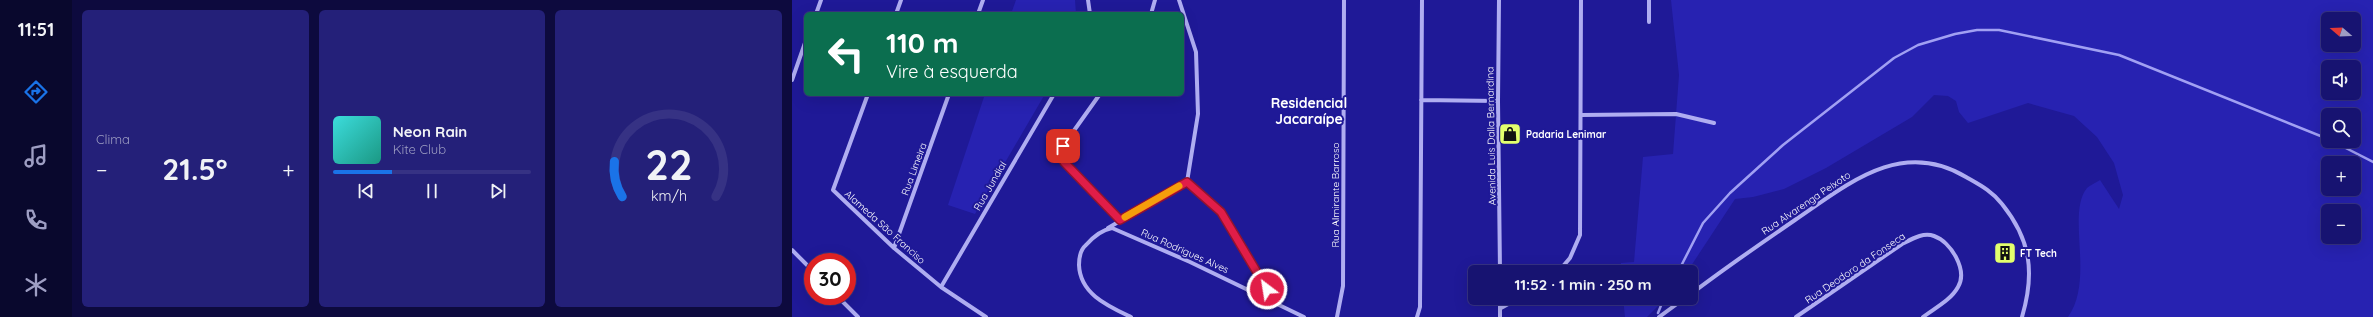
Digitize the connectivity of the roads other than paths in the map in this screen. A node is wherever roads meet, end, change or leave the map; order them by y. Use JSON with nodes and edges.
{"nodes":[{"id":1,"x":821,"y":0,"type":"edge"},
{"id":2,"x":901,"y":0,"type":"edge"},
{"id":3,"x":983,"y":0,"type":"edge"},
{"id":4,"x":1088,"y":0,"type":"edge"},
{"id":5,"x":1155,"y":0,"type":"edge"},
{"id":6,"x":1180,"y":0,"type":"edge"},
{"id":7,"x":1344,"y":0,"type":"edge"},
{"id":8,"x":1422,"y":0,"type":"edge"},
{"id":9,"x":1499,"y":0,"type":"edge"},
{"id":10,"x":1581,"y":0,"type":"edge"},
{"id":11,"x":1649,"y":0,"type":"edge"},
{"id":12,"x":817,"y":12,"type":"edge"},
{"id":13,"x":897,"y":12,"type":"edge"},
{"id":14,"x":979,"y":12,"type":"edge"},
{"id":15,"x":1090,"y":12,"type":"edge"},
{"id":16,"x":1152,"y":12,"type":"edge"},
{"id":17,"x":1184,"y":12,"type":"edge"},
{"id":18,"x":1184,"y":13,"type":"edge"},
{"id":19,"x":1649,"y":22,"type":"dead end"},
{"id":20,"x":804,"y":46,"type":"edge"},
{"id":21,"x":792,"y":80,"type":"edge"},
{"id":22,"x":867,"y":96,"type":"edge"},
{"id":23,"x":948,"y":96,"type":"edge"},
{"id":24,"x":1053,"y":96,"type":"edge"},
{"id":25,"x":1099,"y":96,"type":"edge"},
{"id":26,"x":1421,"y":100,"type":"junction"},
{"id":27,"x":1498,"y":101,"type":"junction"},
{"id":28,"x":1581,"y":115,"type":"junction"},
{"id":29,"x":1714,"y":123,"type":"dead end"},
{"id":30,"x":1187,"y":182,"type":"junction"},
{"id":31,"x":1120,"y":220,"type":"junction"},
{"id":32,"x":1104,"y":230,"type":"junction"},
{"id":33,"x":894,"y":248,"type":"junction"},
{"id":34,"x":792,"y":250,"type":"edge"},
{"id":35,"x":804,"y":262,"type":"edge"},
{"id":36,"x":1500,"y":265,"type":"edge"},
{"id":37,"x":1564,"y":265,"type":"edge"},
{"id":38,"x":941,"y":287,"type":"junction"},
{"id":39,"x":1698,"y":289,"type":"edge"},
{"id":40,"x":1275,"y":302,"type":"junction"},
{"id":41,"x":846,"y":305,"type":"edge"},
{"id":42,"x":1501,"y":305,"type":"edge"},
{"id":43,"x":1506,"y":305,"type":"edge"},
{"id":44,"x":1675,"y":305,"type":"edge"},
{"id":45,"x":1501,"y":308,"type":"junction"},
{"id":46,"x":858,"y":317,"type":"edge"},
{"id":47,"x":986,"y":317,"type":"edge"},
{"id":48,"x":1131,"y":317,"type":"edge"},
{"id":49,"x":1304,"y":317,"type":"edge"},
{"id":50,"x":1337,"y":317,"type":"edge"},
{"id":51,"x":1417,"y":317,"type":"edge"},
{"id":52,"x":1500,"y":317,"type":"edge"},
{"id":53,"x":1659,"y":317,"type":"edge"},
{"id":54,"x":1796,"y":317,"type":"edge"},
{"id":55,"x":1924,"y":317,"type":"edge"},
{"id":56,"x":2022,"y":317,"type":"edge"}],
"edges":[{"from":1,"to":12,"type":"street"},
{"from":2,"to":13,"type":"street"},
{"from":3,"to":14,"type":"street"},
{"from":4,"to":15,"type":"street"},
{"from":5,"to":16,"type":"street"},
{"from":6,"to":17,"type":"street"},
{"from":7,"to":50,"type":"street","name":"Rua Almirante Barroso"},
{"from":8,"to":26,"type":"street"},
{"from":9,"to":27,"type":"street","name":"Avenida Luis Dalla Bernardina"},
{"from":10,"to":28,"type":"street"},
{"from":11,"to":19,"type":"street"},
{"from":18,"to":30,"type":"street"},
{"from":20,"to":21,"type":"street"},
{"from":22,"to":33,"type":"street","name":"Alameda São Franciso"},
{"from":23,"to":33,"type":"street","name":"Rua Limeira"},
{"from":24,"to":38,"type":"street","name":"Rua Jundiaí"},
{"from":25,"to":31,"type":"street"},
{"from":26,"to":27,"type":"street"},
{"from":26,"to":51,"type":"street"},
{"from":27,"to":36,"type":"street","name":"Avenida Luis Dalla Bernardina"},
{"from":28,"to":29,"type":"street"},
{"from":28,"to":37,"type":"street"},
{"from":30,"to":31,"type":"street"},
{"from":30,"to":40,"type":"street"},
{"from":31,"to":32,"type":"street"},
{"from":32,"to":40,"type":"street","name":"Rua Rodrigues Alves"},
{"from":32,"to":48,"type":"street"},
{"from":33,"to":38,"type":"street","name":"Alameda São Franciso"},
{"from":34,"to":35,"type":"street"},
{"from":38,"to":47,"type":"street","name":"Alameda São Franciso"},
{"from":39,"to":56,"type":"street","name":"Rua Alvarenga Peixoto"},
{"from":40,"to":49,"type":"street","name":"Rua Rodrigues Alves"},
{"from":41,"to":46,"type":"street"},
{"from":42,"to":45,"type":"street"},
{"from":43,"to":45,"type":"street"},
{"from":44,"to":53,"type":"street"},
{"from":45,"to":52,"type":"street"},
{"from":54,"to":55,"type":"street","name":"Rua Deodoro da Fonseca"}]}
